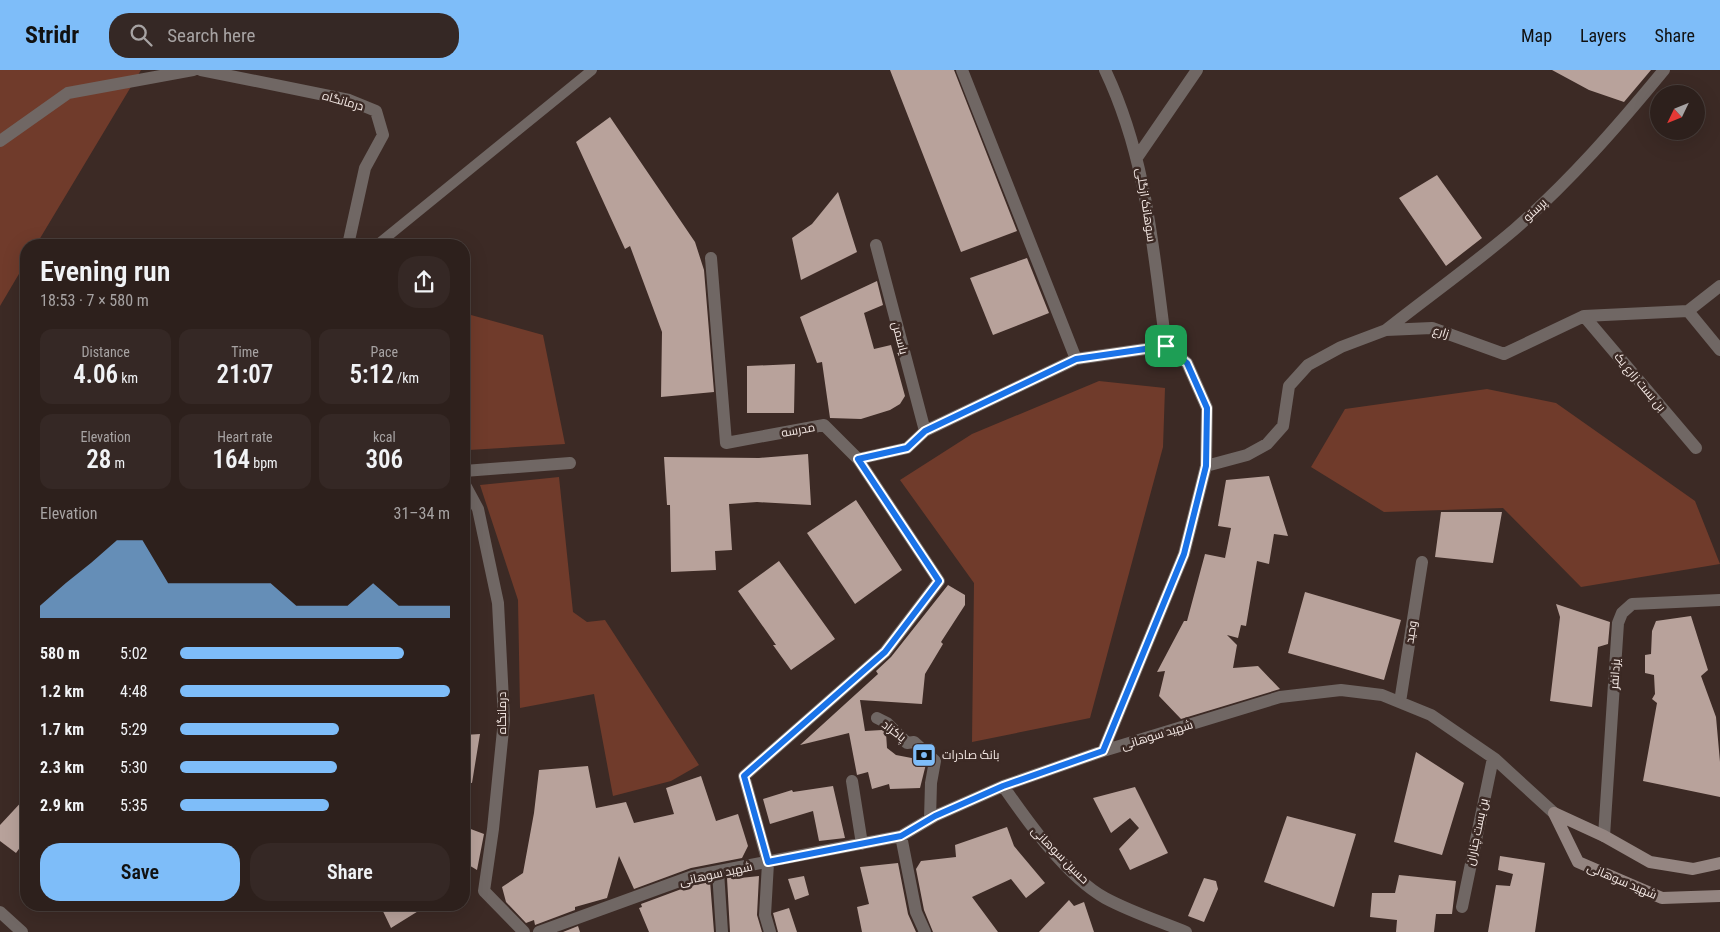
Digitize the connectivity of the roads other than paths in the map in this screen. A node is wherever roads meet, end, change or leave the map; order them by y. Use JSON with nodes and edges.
{"nodes":[{"id":1,"x":192,"y":70,"type":"edge"},
{"id":2,"x":201,"y":70,"type":"edge"},
{"id":3,"x":592,"y":70,"type":"edge"},
{"id":4,"x":962,"y":70,"type":"edge"},
{"id":5,"x":1105,"y":70,"type":"edge"},
{"id":6,"x":1196,"y":70,"type":"edge"},
{"id":7,"x":1664,"y":70,"type":"edge"},
{"id":8,"x":0,"y":141,"type":"edge"},
{"id":9,"x":1138,"y":156,"type":"junction"},
{"id":10,"x":349,"y":239,"type":"edge"},
{"id":11,"x":384,"y":239,"type":"edge"},
{"id":12,"x":876,"y":245,"type":"dead end"},
{"id":13,"x":711,"y":258,"type":"dead end"},
{"id":14,"x":1720,"y":286,"type":"edge"},
{"id":15,"x":1688,"y":311,"type":"junction"},
{"id":16,"x":1584,"y":316,"type":"junction"},
{"id":17,"x":1386,"y":330,"type":"junction"},
{"id":18,"x":1166,"y":346,"type":"junction"},
{"id":19,"x":1720,"y":350,"type":"edge"},
{"id":20,"x":1076,"y":359,"type":"junction"},
{"id":21,"x":925,"y":431,"type":"junction"},
{"id":22,"x":1696,"y":448,"type":"dead end"},
{"id":23,"x":858,"y":459,"type":"junction"},
{"id":24,"x":570,"y":463,"type":"dead end"},
{"id":25,"x":1206,"y":466,"type":"junction"},
{"id":26,"x":470,"y":471,"type":"edge"},
{"id":27,"x":470,"y":494,"type":"edge"},
{"id":28,"x":1422,"y":562,"type":"dead end"},
{"id":29,"x":1720,"y":600,"type":"edge"},
{"id":30,"x":1400,"y":702,"type":"junction"},
{"id":31,"x":877,"y":718,"type":"dead end"},
{"id":32,"x":1103,"y":751,"type":"junction"},
{"id":33,"x":1493,"y":758,"type":"junction"},
{"id":34,"x":852,"y":781,"type":"dead end"},
{"id":35,"x":1003,"y":786,"type":"junction"},
{"id":36,"x":1554,"y":813,"type":"junction"},
{"id":37,"x":930,"y":819,"type":"junction"},
{"id":38,"x":901,"y":836,"type":"junction"},
{"id":39,"x":1604,"y":836,"type":"junction"},
{"id":40,"x":862,"y":844,"type":"junction"},
{"id":41,"x":768,"y":862,"type":"junction"},
{"id":42,"x":1720,"y":863,"type":"edge"},
{"id":43,"x":718,"y":872,"type":"junction"},
{"id":44,"x":1720,"y":896,"type":"edge"},
{"id":45,"x":1462,"y":907,"type":"dead end"},
{"id":46,"x":0,"y":912,"type":"edge"},
{"id":47,"x":22,"y":932,"type":"edge"},
{"id":48,"x":524,"y":932,"type":"edge"},
{"id":49,"x":539,"y":932,"type":"edge"},
{"id":50,"x":722,"y":932,"type":"edge"},
{"id":51,"x":770,"y":932,"type":"edge"},
{"id":52,"x":925,"y":932,"type":"edge"},
{"id":53,"x":1186,"y":932,"type":"edge"}],
"edges":[{"from":1,"to":8,"type":"street"},
{"from":2,"to":10,"type":"street","name":"درمانگاه"},
{"from":3,"to":11,"type":"lane"},
{"from":4,"to":20,"type":"street"},
{"from":5,"to":9,"type":"street","name":"سوهانک ازگلی"},
{"from":6,"to":9,"type":"street"},
{"from":7,"to":17,"type":"street","name":"پرستو"},
{"from":9,"to":18,"type":"street","name":"سوهانک ازگلی"},
{"from":12,"to":21,"type":"street","name":"یاسمن"},
{"from":13,"to":23,"type":"street","name":"مدرسه"},
{"from":14,"to":15,"type":"street"},
{"from":15,"to":16,"type":"street","name":"زارع"},
{"from":15,"to":19,"type":"street"},
{"from":16,"to":17,"type":"street","name":"زارع"},
{"from":16,"to":22,"type":"street","name":"بن بست زارع یک"},
{"from":17,"to":25,"type":"street","name":"زارع"},
{"from":18,"to":20,"type":"street"},
{"from":18,"to":25,"type":"street"},
{"from":20,"to":21,"type":"street"},
{"from":21,"to":23,"type":"street"},
{"from":23,"to":41,"type":"street","name":"مدرسه"},
{"from":24,"to":26,"type":"street"},
{"from":25,"to":32,"type":"street"},
{"from":27,"to":48,"type":"street","name":"درمانگاه"},
{"from":28,"to":30,"type":"street","name":"وحید"},
{"from":29,"to":39,"type":"street","name":"یزدانفر"},
{"from":30,"to":32,"type":"street","name":"شهید سوهانی"},
{"from":30,"to":33,"type":"street","name":"شهید سوهانی"},
{"from":31,"to":37,"type":"street","name":"پاکزاد"},
{"from":32,"to":35,"type":"street","name":"شهید سوهانی"},
{"from":33,"to":36,"type":"street","name":"شهید سوهانی"},
{"from":33,"to":45,"type":"street","name":"بن بست چناران"},
{"from":34,"to":40,"type":"street"},
{"from":35,"to":37,"type":"street","name":"شهید سوهانی"},
{"from":35,"to":53,"type":"street","name":"حسین سوهانی"},
{"from":36,"to":39,"type":"main road","name":"شهید سوهانی"},
{"from":36,"to":44,"type":"main road","name":"شهید سوهانی"},
{"from":37,"to":38,"type":"street","name":"شهید سوهانی"},
{"from":38,"to":40,"type":"street","name":"شهید سوهانی"},
{"from":38,"to":52,"type":"street"},
{"from":39,"to":42,"type":"main road","name":"شهید سوهانی"},
{"from":40,"to":41,"type":"street","name":"شهید سوهانی"},
{"from":41,"to":43,"type":"street","name":"شهید سوهانی"},
{"from":41,"to":51,"type":"street"},
{"from":43,"to":49,"type":"street","name":"شهید سوهانی"},
{"from":43,"to":50,"type":"street"},
{"from":46,"to":47,"type":"street"}]}
